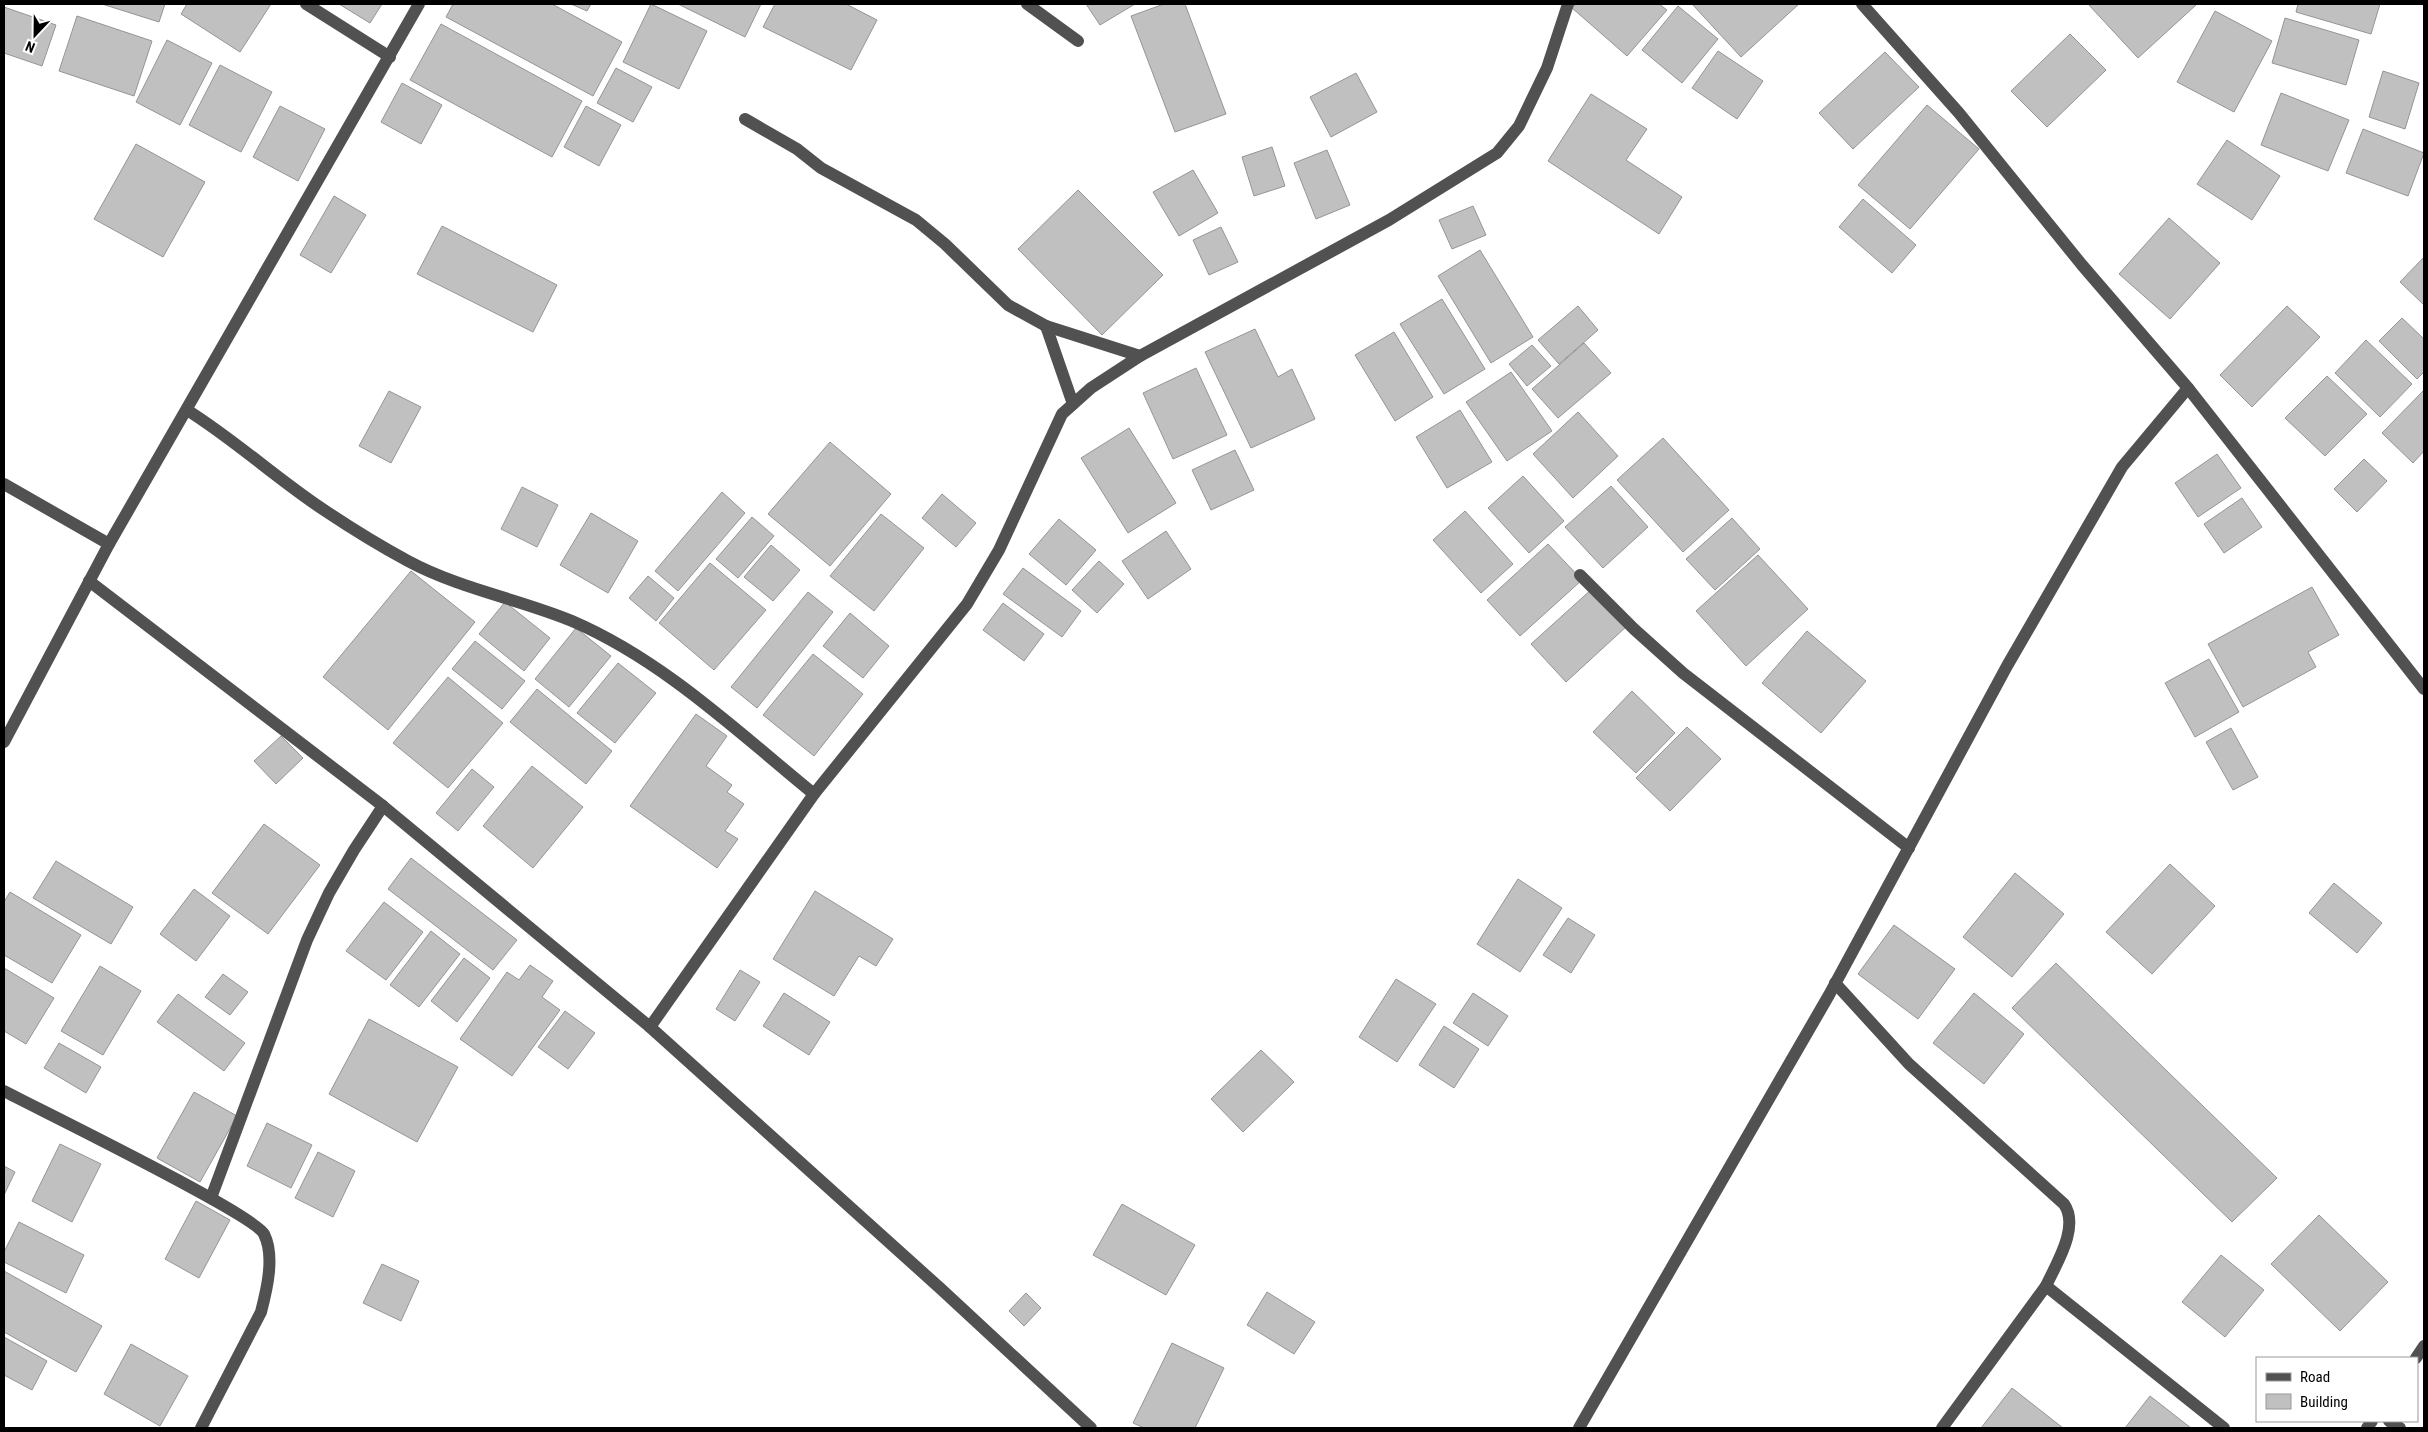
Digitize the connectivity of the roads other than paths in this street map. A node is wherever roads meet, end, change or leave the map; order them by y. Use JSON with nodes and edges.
{"nodes":[{"id":1,"x":306,"y":4,"type":"edge"},
{"id":2,"x":420,"y":4,"type":"edge"},
{"id":3,"x":1027,"y":4,"type":"edge"},
{"id":4,"x":1568,"y":4,"type":"edge"},
{"id":5,"x":1862,"y":4,"type":"edge"},
{"id":6,"x":1078,"y":41,"type":"dead end"},
{"id":7,"x":390,"y":57,"type":"junction"},
{"id":8,"x":745,"y":119,"type":"dead end"},
{"id":9,"x":1046,"y":326,"type":"junction"},
{"id":10,"x":1140,"y":356,"type":"junction"},
{"id":11,"x":2188,"y":388,"type":"junction"},
{"id":12,"x":1073,"y":404,"type":"junction"},
{"id":13,"x":187,"y":410,"type":"junction"},
{"id":14,"x":4,"y":484,"type":"edge"},
{"id":15,"x":109,"y":544,"type":"junction"},
{"id":16,"x":1580,"y":575,"type":"dead end"},
{"id":17,"x":89,"y":580,"type":"junction"},
{"id":18,"x":2424,"y":689,"type":"edge"},
{"id":19,"x":4,"y":742,"type":"edge"},
{"id":20,"x":814,"y":794,"type":"junction"},
{"id":21,"x":383,"y":806,"type":"junction"},
{"id":22,"x":1909,"y":848,"type":"junction"},
{"id":23,"x":1835,"y":984,"type":"junction"},
{"id":24,"x":650,"y":1027,"type":"junction"},
{"id":25,"x":4,"y":1091,"type":"edge"},
{"id":26,"x":211,"y":1198,"type":"junction"},
{"id":27,"x":2046,"y":1286,"type":"junction"},
{"id":28,"x":2424,"y":1346,"type":"edge"},
{"id":29,"x":2417,"y":1357,"type":"edge"},
{"id":30,"x":201,"y":1428,"type":"edge"},
{"id":31,"x":1091,"y":1428,"type":"edge"},
{"id":32,"x":1579,"y":1428,"type":"edge"},
{"id":33,"x":1942,"y":1428,"type":"edge"},
{"id":34,"x":2224,"y":1428,"type":"edge"}],
"edges":[{"from":1,"to":7,"type":"street"},
{"from":2,"to":7,"type":"street"},
{"from":3,"to":6,"type":"street"},
{"from":4,"to":10,"type":"street"},
{"from":5,"to":11,"type":"street"},
{"from":7,"to":13,"type":"street"},
{"from":8,"to":9,"type":"street"},
{"from":9,"to":10,"type":"street"},
{"from":9,"to":12,"type":"street"},
{"from":10,"to":12,"type":"street"},
{"from":11,"to":18,"type":"street"},
{"from":11,"to":22,"type":"street"},
{"from":12,"to":20,"type":"street"},
{"from":13,"to":15,"type":"street"},
{"from":13,"to":20,"type":"street"},
{"from":14,"to":15,"type":"street"},
{"from":15,"to":17,"type":"street"},
{"from":16,"to":22,"type":"street"},
{"from":17,"to":19,"type":"street"},
{"from":17,"to":21,"type":"street"},
{"from":20,"to":24,"type":"street"},
{"from":21,"to":24,"type":"street"},
{"from":21,"to":26,"type":"street"},
{"from":22,"to":23,"type":"street"},
{"from":23,"to":27,"type":"street"},
{"from":23,"to":32,"type":"street"},
{"from":24,"to":31,"type":"street"},
{"from":25,"to":26,"type":"street"},
{"from":26,"to":30,"type":"street"},
{"from":27,"to":33,"type":"street"},
{"from":27,"to":34,"type":"street"},
{"from":28,"to":29,"type":"street"}]}
